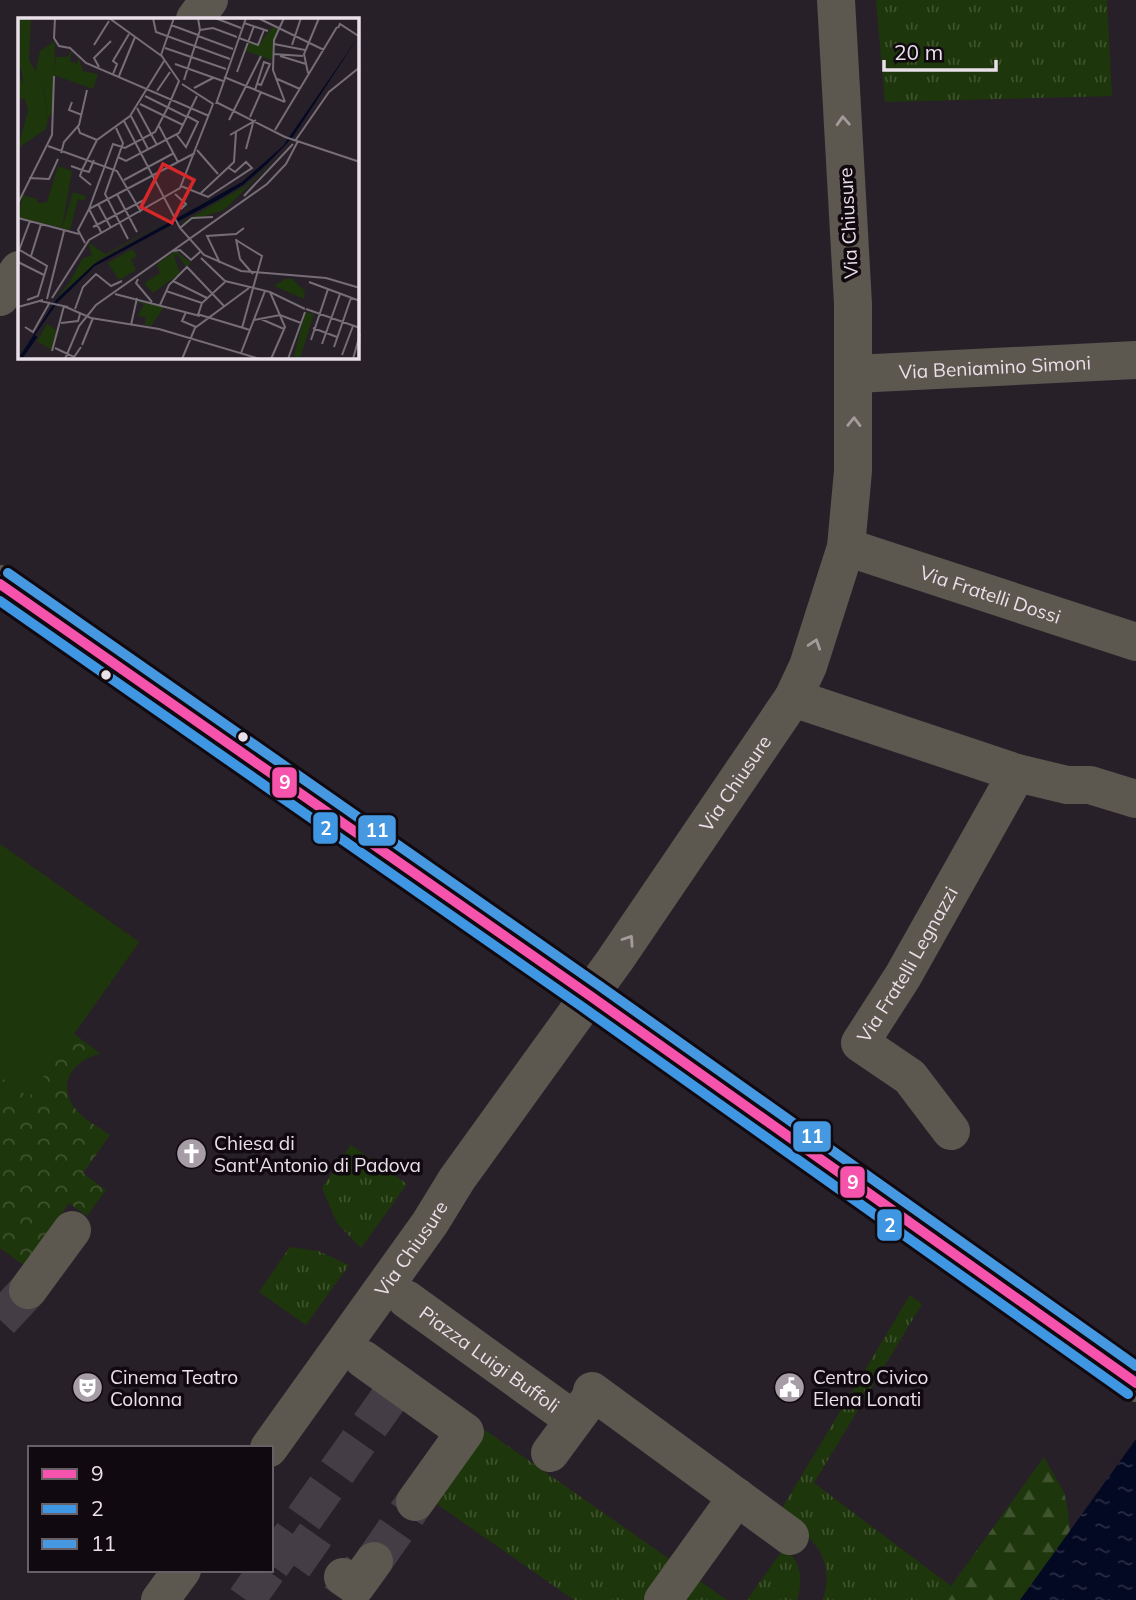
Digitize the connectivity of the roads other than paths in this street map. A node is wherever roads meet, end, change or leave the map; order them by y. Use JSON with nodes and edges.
{"nodes":[{"id":1,"x":209,"y":0,"type":"edge"},
{"id":2,"x":836,"y":0,"type":"edge"},
{"id":3,"x":196,"y":18,"type":"edge"},
{"id":4,"x":18,"y":271,"type":"edge"},
{"id":5,"x":0,"y":297,"type":"edge"},
{"id":6,"x":1136,"y":360,"type":"edge"},
{"id":7,"x":855,"y":374,"type":"junction"},
{"id":8,"x":846,"y":547,"type":"junction"},
{"id":9,"x":0,"y":584,"type":"edge"},
{"id":10,"x":1136,"y":642,"type":"edge"},
{"id":11,"x":793,"y":698,"type":"junction"},
{"id":12,"x":1017,"y":773,"type":"junction"},
{"id":13,"x":1136,"y":799,"type":"edge"},
{"id":14,"x":589,"y":995,"type":"junction"},
{"id":15,"x":951,"y":1131,"type":"dead end"},
{"id":16,"x":72,"y":1230,"type":"dead end"},
{"id":17,"x":28,"y":1290,"type":"tunnel mouth"},
{"id":18,"x":406,"y":1299,"type":"dead end"},
{"id":19,"x":363,"y":1360,"type":"dead end"},
{"id":20,"x":1127,"y":1377,"type":"edge"},
{"id":21,"x":587,"y":1401,"type":"junction"},
{"id":22,"x":270,"y":1446,"type":"edge"},
{"id":23,"x":550,"y":1453,"type":"dead end"},
{"id":24,"x":737,"y":1497,"type":"junction"},
{"id":25,"x":415,"y":1502,"type":"tunnel mouth"},
{"id":26,"x":790,"y":1536,"type":"dead end"},
{"id":27,"x":181,"y":1572,"type":"edge"},
{"id":28,"x":160,"y":1600,"type":"edge"},
{"id":29,"x":663,"y":1600,"type":"edge"}],
"edges":[{"from":1,"to":3,"type":"street"},
{"from":7,"to":2,"type":"street","name":"Via Chiusure","one_way":true},
{"from":4,"to":5,"type":"street"},
{"from":6,"to":7,"type":"street","name":"Via Beniamino Simoni"},
{"from":8,"to":7,"type":"street","name":"Via Chiusure","one_way":true},
{"from":8,"to":10,"type":"street","name":"Via Fratelli Dossi"},
{"from":11,"to":8,"type":"street","name":"Via Chiusure","one_way":true},
{"from":9,"to":14,"type":"street"},
{"from":11,"to":12,"type":"street"},
{"from":14,"to":11,"type":"street","name":"Via Chiusure","one_way":true},
{"from":12,"to":13,"type":"street"},
{"from":12,"to":15,"type":"street","name":"Via Fratelli Legnazzi"},
{"from":14,"to":20,"type":"street"},
{"from":14,"to":22,"type":"street","name":"Via Chiusure"},
{"from":16,"to":17,"type":"street"},
{"from":18,"to":21,"type":"street","name":"Piazza Luigi Buffoli"},
{"from":19,"to":25,"type":"street"},
{"from":21,"to":23,"type":"street","name":"Piazza Luigi Buffoli"},
{"from":21,"to":24,"type":"street","name":"Piazza Luigi Buffoli"},
{"from":24,"to":26,"type":"street","name":"Piazza Luigi Buffoli"},
{"from":24,"to":29,"type":"street"},
{"from":27,"to":28,"type":"street"}]}
